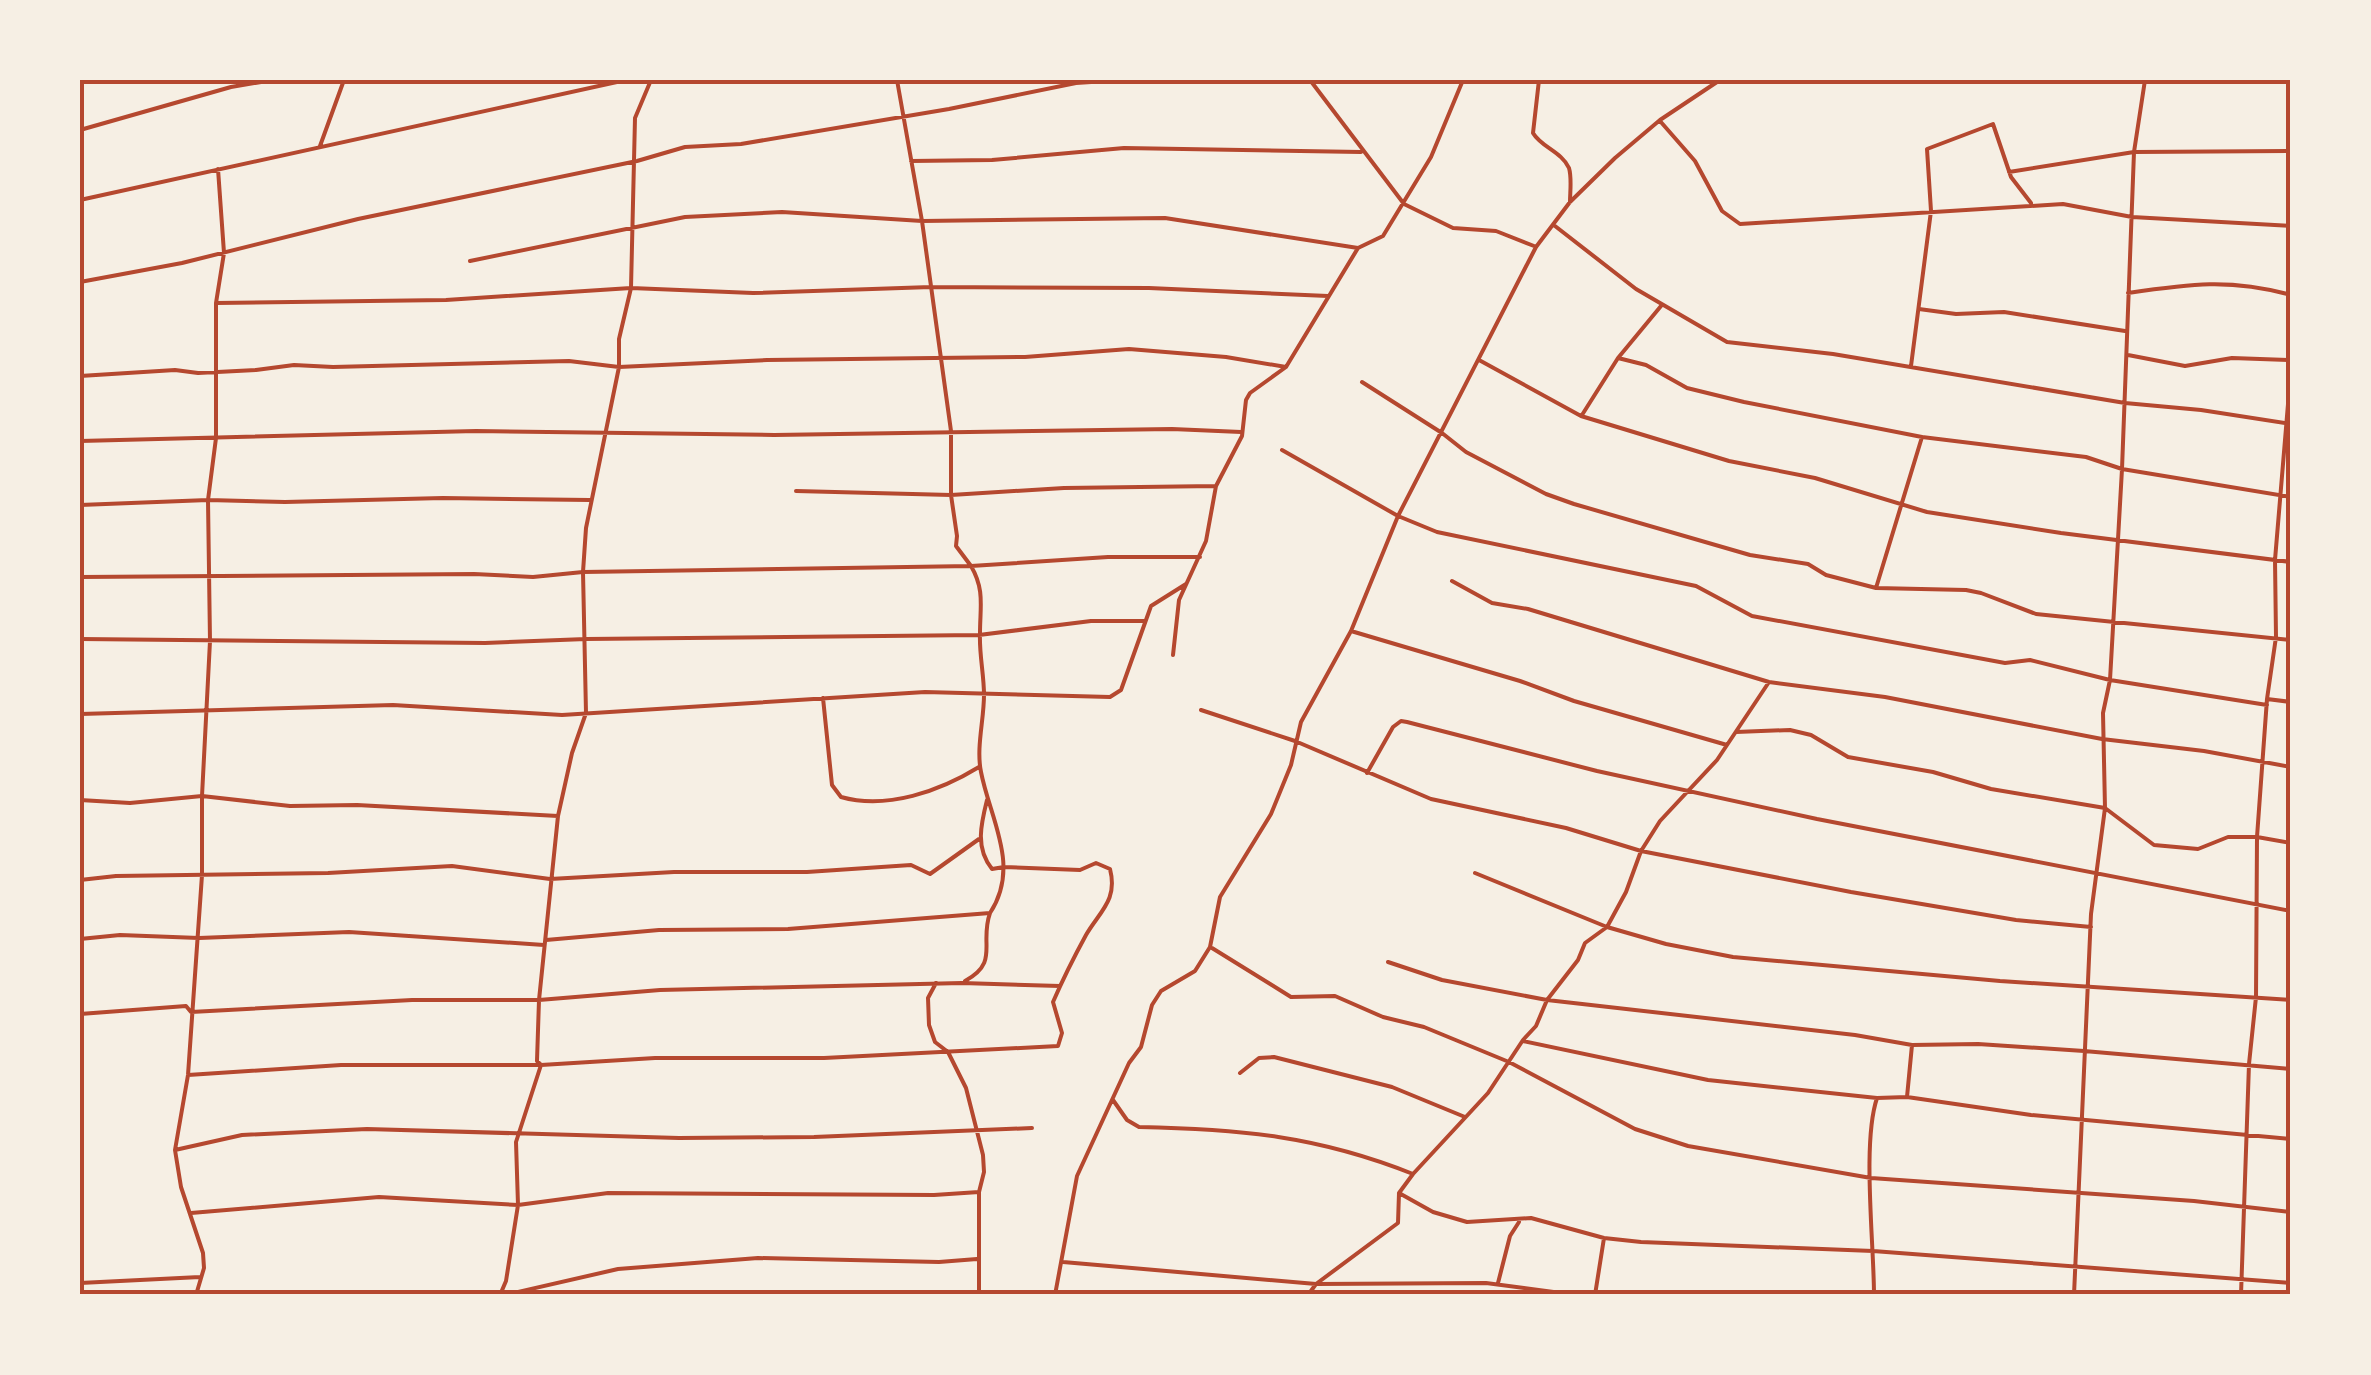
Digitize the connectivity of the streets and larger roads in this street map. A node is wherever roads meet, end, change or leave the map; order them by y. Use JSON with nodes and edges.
{"nodes":[{"id":1,"x":229,"y":80,"type":"edge"},
{"id":2,"x":273,"y":80,"type":"edge"},
{"id":3,"x":344,"y":80,"type":"edge"},
{"id":4,"x":626,"y":80,"type":"edge"},
{"id":5,"x":650,"y":80,"type":"edge"},
{"id":6,"x":897,"y":80,"type":"edge"},
{"id":7,"x":1122,"y":80,"type":"edge"},
{"id":8,"x":1310,"y":80,"type":"edge"},
{"id":9,"x":1539,"y":80,"type":"edge"},
{"id":10,"x":1720,"y":80,"type":"edge"},
{"id":11,"x":2145,"y":80,"type":"edge"},
{"id":12,"x":1461,"y":81,"type":"edge"},
{"id":13,"x":230,"y":87,"type":"junction"},
{"id":14,"x":903,"y":116,"type":"junction"},
{"id":15,"x":1660,"y":120,"type":"junction"},
{"id":16,"x":80,"y":130,"type":"edge"},
{"id":17,"x":319,"y":148,"type":"junction"},
{"id":18,"x":2291,"y":151,"type":"edge"},
{"id":19,"x":1361,"y":152,"type":"junction"},
{"id":20,"x":2134,"y":152,"type":"junction"},
{"id":21,"x":636,"y":161,"type":"junction"},
{"id":22,"x":911,"y":161,"type":"junction"},
{"id":23,"x":218,"y":170,"type":"junction"},
{"id":24,"x":2009,"y":172,"type":"junction"},
{"id":25,"x":80,"y":200,"type":"edge"},
{"id":26,"x":1570,"y":202,"type":"junction"},
{"id":27,"x":1404,"y":204,"type":"junction"},
{"id":28,"x":2032,"y":204,"type":"junction"},
{"id":29,"x":1930,"y":211,"type":"junction"},
{"id":30,"x":2132,"y":217,"type":"junction"},
{"id":31,"x":922,"y":221,"type":"junction"},
{"id":32,"x":1555,"y":226,"type":"junction"},
{"id":33,"x":2291,"y":226,"type":"edge"},
{"id":34,"x":634,"y":228,"type":"junction"},
{"id":35,"x":1536,"y":247,"type":"junction"},
{"id":36,"x":1358,"y":248,"type":"junction"},
{"id":37,"x":224,"y":252,"type":"junction"},
{"id":38,"x":470,"y":261,"type":"dead end"},
{"id":39,"x":80,"y":282,"type":"edge"},
{"id":40,"x":931,"y":287,"type":"junction"},
{"id":41,"x":630,"y":288,"type":"junction"},
{"id":42,"x":2128,"y":293,"type":"junction"},
{"id":43,"x":2291,"y":295,"type":"edge"},
{"id":44,"x":1328,"y":296,"type":"junction"},
{"id":45,"x":216,"y":304,"type":"junction"},
{"id":46,"x":1661,"y":306,"type":"junction"},
{"id":47,"x":1919,"y":309,"type":"junction"},
{"id":48,"x":2125,"y":331,"type":"junction"},
{"id":49,"x":2126,"y":355,"type":"junction"},
{"id":50,"x":940,"y":357,"type":"junction"},
{"id":51,"x":1618,"y":358,"type":"junction"},
{"id":52,"x":1480,"y":360,"type":"junction"},
{"id":53,"x":2291,"y":360,"type":"edge"},
{"id":54,"x":1286,"y":366,"type":"junction"},
{"id":55,"x":1911,"y":366,"type":"junction"},
{"id":56,"x":619,"y":367,"type":"junction"},
{"id":57,"x":2291,"y":368,"type":"edge"},
{"id":58,"x":214,"y":371,"type":"junction"},
{"id":59,"x":80,"y":376,"type":"edge"},
{"id":60,"x":1362,"y":382,"type":"dead end"},
{"id":61,"x":2125,"y":403,"type":"junction"},
{"id":62,"x":1581,"y":416,"type":"junction"},
{"id":63,"x":2289,"y":424,"type":"edge"},
{"id":64,"x":606,"y":431,"type":"junction"},
{"id":65,"x":951,"y":431,"type":"junction"},
{"id":66,"x":1240,"y":432,"type":"junction"},
{"id":67,"x":1442,"y":432,"type":"junction"},
{"id":68,"x":1922,"y":437,"type":"junction"},
{"id":69,"x":216,"y":438,"type":"junction"},
{"id":70,"x":80,"y":441,"type":"edge"},
{"id":71,"x":1282,"y":450,"type":"dead end"},
{"id":72,"x":2122,"y":470,"type":"junction"},
{"id":73,"x":1216,"y":486,"type":"junction"},
{"id":74,"x":796,"y":492,"type":"dead end"},
{"id":75,"x":950,"y":494,"type":"junction"},
{"id":76,"x":2281,"y":495,"type":"junction"},
{"id":77,"x":2291,"y":497,"type":"edge"},
{"id":78,"x":208,"y":500,"type":"junction"},
{"id":79,"x":592,"y":500,"type":"junction"},
{"id":80,"x":1901,"y":503,"type":"junction"},
{"id":81,"x":80,"y":505,"type":"edge"},
{"id":82,"x":1398,"y":516,"type":"junction"},
{"id":83,"x":2116,"y":538,"type":"junction"},
{"id":84,"x":1200,"y":557,"type":"junction"},
{"id":85,"x":2275,"y":560,"type":"junction"},
{"id":86,"x":2291,"y":562,"type":"edge"},
{"id":87,"x":971,"y":566,"type":"junction"},
{"id":88,"x":583,"y":572,"type":"junction"},
{"id":89,"x":209,"y":575,"type":"junction"},
{"id":90,"x":80,"y":577,"type":"edge"},
{"id":91,"x":1452,"y":581,"type":"dead end"},
{"id":92,"x":1186,"y":584,"type":"junction"},
{"id":93,"x":1876,"y":588,"type":"junction"},
{"id":94,"x":1144,"y":621,"type":"junction"},
{"id":95,"x":2113,"y":624,"type":"junction"},
{"id":96,"x":1352,"y":631,"type":"junction"},
{"id":97,"x":979,"y":635,"type":"junction"},
{"id":98,"x":2276,"y":637,"type":"junction"},
{"id":99,"x":80,"y":639,"type":"edge"},
{"id":100,"x":586,"y":639,"type":"junction"},
{"id":101,"x":210,"y":640,"type":"junction"},
{"id":102,"x":2291,"y":640,"type":"edge"},
{"id":103,"x":1173,"y":655,"type":"dead end"},
{"id":104,"x":2110,"y":680,"type":"junction"},
{"id":105,"x":1769,"y":682,"type":"junction"},
{"id":106,"x":984,"y":693,"type":"junction"},
{"id":107,"x":823,"y":698,"type":"junction"},
{"id":108,"x":2267,"y":702,"type":"junction"},
{"id":109,"x":2291,"y":702,"type":"edge"},
{"id":110,"x":1201,"y":710,"type":"dead end"},
{"id":111,"x":205,"y":711,"type":"junction"},
{"id":112,"x":586,"y":713,"type":"junction"},
{"id":113,"x":80,"y":714,"type":"edge"},
{"id":114,"x":1736,"y":732,"type":"junction"},
{"id":115,"x":2102,"y":739,"type":"junction"},
{"id":116,"x":1294,"y":741,"type":"junction"},
{"id":117,"x":1728,"y":745,"type":"junction"},
{"id":118,"x":2262,"y":763,"type":"junction"},
{"id":119,"x":980,"y":767,"type":"junction"},
{"id":120,"x":2291,"y":767,"type":"edge"},
{"id":121,"x":1368,"y":773,"type":"junction"},
{"id":122,"x":1690,"y":791,"type":"junction"},
{"id":123,"x":202,"y":796,"type":"junction"},
{"id":124,"x":80,"y":800,"type":"edge"},
{"id":125,"x":987,"y":800,"type":"junction"},
{"id":126,"x":2106,"y":808,"type":"junction"},
{"id":127,"x":558,"y":816,"type":"junction"},
{"id":128,"x":980,"y":837,"type":"junction"},
{"id":129,"x":2257,"y":837,"type":"junction"},
{"id":130,"x":2291,"y":843,"type":"edge"},
{"id":131,"x":1641,"y":851,"type":"junction"},
{"id":132,"x":1004,"y":867,"type":"junction"},
{"id":133,"x":1475,"y":873,"type":"dead end"},
{"id":134,"x":2096,"y":875,"type":"junction"},
{"id":135,"x":202,"y":876,"type":"junction"},
{"id":136,"x":550,"y":878,"type":"junction"},
{"id":137,"x":80,"y":880,"type":"edge"},
{"id":138,"x":2257,"y":906,"type":"junction"},
{"id":139,"x":2291,"y":911,"type":"edge"},
{"id":140,"x":990,"y":913,"type":"junction"},
{"id":141,"x":1607,"y":927,"type":"junction"},
{"id":142,"x":2091,"y":927,"type":"junction"},
{"id":143,"x":199,"y":938,"type":"junction"},
{"id":144,"x":80,"y":939,"type":"edge"},
{"id":145,"x":545,"y":943,"type":"junction"},
{"id":146,"x":1210,"y":947,"type":"junction"},
{"id":147,"x":1388,"y":962,"type":"dead end"},
{"id":148,"x":936,"y":983,"type":"junction"},
{"id":149,"x":962,"y":983,"type":"junction"},
{"id":150,"x":2088,"y":985,"type":"junction"},
{"id":151,"x":1060,"y":986,"type":"junction"},
{"id":152,"x":2256,"y":997,"type":"junction"},
{"id":153,"x":539,"y":1000,"type":"junction"},
{"id":154,"x":1547,"y":1000,"type":"junction"},
{"id":155,"x":2291,"y":1000,"type":"edge"},
{"id":156,"x":192,"y":1012,"type":"junction"},
{"id":157,"x":80,"y":1014,"type":"edge"},
{"id":158,"x":1522,"y":1040,"type":"junction"},
{"id":159,"x":1912,"y":1045,"type":"junction"},
{"id":160,"x":2084,"y":1050,"type":"junction"},
{"id":161,"x":948,"y":1052,"type":"junction"},
{"id":162,"x":1510,"y":1062,"type":"junction"},
{"id":163,"x":2249,"y":1064,"type":"junction"},
{"id":164,"x":541,"y":1066,"type":"junction"},
{"id":165,"x":2291,"y":1068,"type":"edge"},
{"id":166,"x":1240,"y":1072,"type":"dead end"},
{"id":167,"x":188,"y":1075,"type":"junction"},
{"id":168,"x":1907,"y":1097,"type":"junction"},
{"id":169,"x":1878,"y":1098,"type":"junction"},
{"id":170,"x":1113,"y":1100,"type":"junction"},
{"id":171,"x":1465,"y":1117,"type":"junction"},
{"id":172,"x":2082,"y":1117,"type":"junction"},
{"id":173,"x":1032,"y":1128,"type":"dead end"},
{"id":174,"x":979,"y":1131,"type":"junction"},
{"id":175,"x":520,"y":1133,"type":"junction"},
{"id":176,"x":2248,"y":1135,"type":"junction"},
{"id":177,"x":2291,"y":1139,"type":"edge"},
{"id":178,"x":175,"y":1150,"type":"junction"},
{"id":179,"x":1413,"y":1174,"type":"junction"},
{"id":180,"x":1872,"y":1178,"type":"junction"},
{"id":181,"x":979,"y":1192,"type":"junction"},
{"id":182,"x":1399,"y":1193,"type":"junction"},
{"id":183,"x":2080,"y":1194,"type":"junction"},
{"id":184,"x":518,"y":1205,"type":"junction"},
{"id":185,"x":2245,"y":1208,"type":"junction"},
{"id":186,"x":2291,"y":1212,"type":"edge"},
{"id":187,"x":190,"y":1213,"type":"junction"},
{"id":188,"x":1523,"y":1220,"type":"junction"},
{"id":189,"x":1604,"y":1238,"type":"junction"},
{"id":190,"x":1873,"y":1252,"type":"junction"},
{"id":191,"x":977,"y":1259,"type":"junction"},
{"id":192,"x":1063,"y":1262,"type":"junction"},
{"id":193,"x":2076,"y":1267,"type":"junction"},
{"id":194,"x":202,"y":1277,"type":"junction"},
{"id":195,"x":2243,"y":1280,"type":"junction"},
{"id":196,"x":80,"y":1283,"type":"edge"},
{"id":197,"x":2291,"y":1283,"type":"edge"},
{"id":198,"x":1316,"y":1284,"type":"junction"},
{"id":199,"x":1498,"y":1285,"type":"junction"},
{"id":200,"x":196,"y":1295,"type":"edge"},
{"id":201,"x":502,"y":1295,"type":"edge"},
{"id":202,"x":979,"y":1295,"type":"edge"},
{"id":203,"x":1055,"y":1295,"type":"edge"},
{"id":204,"x":1308,"y":1295,"type":"edge"},
{"id":205,"x":1576,"y":1295,"type":"edge"},
{"id":206,"x":1595,"y":1295,"type":"edge"},
{"id":207,"x":1874,"y":1295,"type":"edge"},
{"id":208,"x":2074,"y":1295,"type":"edge"},
{"id":209,"x":2242,"y":1295,"type":"edge"}],
"edges":[{"from":1,"to":13,"type":"street"},
{"from":2,"to":13,"type":"street"},
{"from":3,"to":17,"type":"street"},
{"from":4,"to":17,"type":"street"},
{"from":5,"to":21,"type":"street"},
{"from":6,"to":14,"type":"street"},
{"from":7,"to":14,"type":"street"},
{"from":8,"to":19,"type":"street"},
{"from":9,"to":26,"type":"street"},
{"from":10,"to":15,"type":"street"},
{"from":11,"to":20,"type":"street"},
{"from":12,"to":27,"type":"street"},
{"from":13,"to":16,"type":"street"},
{"from":14,"to":21,"type":"street"},
{"from":14,"to":22,"type":"street"},
{"from":15,"to":26,"type":"street"},
{"from":15,"to":29,"type":"street"},
{"from":17,"to":23,"type":"street"},
{"from":18,"to":20,"type":"street"},
{"from":19,"to":22,"type":"street"},
{"from":19,"to":27,"type":"street"},
{"from":20,"to":24,"type":"street"},
{"from":20,"to":30,"type":"street"},
{"from":21,"to":34,"type":"street"},
{"from":21,"to":37,"type":"street"},
{"from":22,"to":31,"type":"street"},
{"from":23,"to":25,"type":"street"},
{"from":23,"to":37,"type":"street"},
{"from":24,"to":28,"type":"street"},
{"from":24,"to":29,"type":"street"},
{"from":26,"to":32,"type":"street"},
{"from":27,"to":35,"type":"street"},
{"from":27,"to":36,"type":"street"},
{"from":28,"to":29,"type":"street"},
{"from":28,"to":30,"type":"street"},
{"from":29,"to":47,"type":"street"},
{"from":30,"to":33,"type":"street"},
{"from":30,"to":42,"type":"street"},
{"from":31,"to":34,"type":"street"},
{"from":31,"to":36,"type":"street"},
{"from":31,"to":40,"type":"street"},
{"from":32,"to":35,"type":"street"},
{"from":32,"to":46,"type":"street"},
{"from":34,"to":38,"type":"street"},
{"from":34,"to":41,"type":"street"},
{"from":35,"to":52,"type":"street"},
{"from":36,"to":44,"type":"street"},
{"from":37,"to":39,"type":"street"},
{"from":37,"to":45,"type":"street"},
{"from":40,"to":41,"type":"street"},
{"from":40,"to":44,"type":"street"},
{"from":40,"to":50,"type":"street"},
{"from":41,"to":45,"type":"street"},
{"from":41,"to":56,"type":"street"},
{"from":42,"to":43,"type":"street"},
{"from":42,"to":48,"type":"street"},
{"from":44,"to":54,"type":"street"},
{"from":45,"to":58,"type":"street"},
{"from":46,"to":51,"type":"street"},
{"from":46,"to":55,"type":"street"},
{"from":47,"to":48,"type":"street"},
{"from":47,"to":55,"type":"street"},
{"from":48,"to":49,"type":"street"},
{"from":49,"to":53,"type":"street"},
{"from":49,"to":61,"type":"street"},
{"from":50,"to":54,"type":"street"},
{"from":50,"to":56,"type":"street"},
{"from":50,"to":65,"type":"street"},
{"from":51,"to":62,"type":"street"},
{"from":51,"to":68,"type":"street"},
{"from":52,"to":62,"type":"street"},
{"from":52,"to":67,"type":"street"},
{"from":54,"to":66,"type":"street"},
{"from":55,"to":61,"type":"street"},
{"from":56,"to":58,"type":"street"},
{"from":56,"to":64,"type":"street"},
{"from":57,"to":63,"type":"street"},
{"from":58,"to":59,"type":"street"},
{"from":58,"to":69,"type":"street"},
{"from":60,"to":67,"type":"street"},
{"from":61,"to":63,"type":"street"},
{"from":61,"to":72,"type":"street"},
{"from":62,"to":80,"type":"street"},
{"from":63,"to":76,"type":"street"},
{"from":64,"to":65,"type":"street"},
{"from":64,"to":69,"type":"street"},
{"from":64,"to":79,"type":"street"},
{"from":65,"to":66,"type":"street"},
{"from":65,"to":75,"type":"street"},
{"from":66,"to":73,"type":"street"},
{"from":67,"to":82,"type":"street"},
{"from":67,"to":93,"type":"street"},
{"from":68,"to":72,"type":"street"},
{"from":68,"to":80,"type":"street"},
{"from":69,"to":70,"type":"street"},
{"from":69,"to":78,"type":"street"},
{"from":71,"to":82,"type":"street"},
{"from":72,"to":76,"type":"street"},
{"from":72,"to":83,"type":"street"},
{"from":73,"to":75,"type":"street"},
{"from":73,"to":84,"type":"street"},
{"from":74,"to":75,"type":"street"},
{"from":75,"to":87,"type":"street"},
{"from":76,"to":77,"type":"street"},
{"from":76,"to":85,"type":"street"},
{"from":78,"to":79,"type":"street"},
{"from":78,"to":81,"type":"street"},
{"from":78,"to":89,"type":"street"},
{"from":79,"to":88,"type":"street"},
{"from":80,"to":83,"type":"street"},
{"from":80,"to":93,"type":"street"},
{"from":82,"to":96,"type":"street"},
{"from":82,"to":104,"type":"street"},
{"from":83,"to":85,"type":"street"},
{"from":83,"to":95,"type":"street"},
{"from":84,"to":87,"type":"street"},
{"from":84,"to":92,"type":"street"},
{"from":85,"to":86,"type":"street"},
{"from":85,"to":98,"type":"street"},
{"from":87,"to":88,"type":"street"},
{"from":87,"to":97,"type":"street"},
{"from":88,"to":89,"type":"street"},
{"from":88,"to":100,"type":"street"},
{"from":89,"to":90,"type":"street"},
{"from":89,"to":101,"type":"street"},
{"from":91,"to":105,"type":"street"},
{"from":92,"to":94,"type":"street"},
{"from":92,"to":103,"type":"street"},
{"from":93,"to":95,"type":"street"},
{"from":94,"to":97,"type":"street"},
{"from":94,"to":106,"type":"street"},
{"from":95,"to":98,"type":"street"},
{"from":95,"to":104,"type":"street"},
{"from":96,"to":116,"type":"street"},
{"from":96,"to":117,"type":"street"},
{"from":97,"to":100,"type":"street"},
{"from":97,"to":106,"type":"street"},
{"from":98,"to":102,"type":"street"},
{"from":98,"to":108,"type":"street"},
{"from":99,"to":101,"type":"street"},
{"from":100,"to":101,"type":"street"},
{"from":100,"to":112,"type":"street"},
{"from":101,"to":111,"type":"street"},
{"from":104,"to":108,"type":"street"},
{"from":104,"to":115,"type":"street"},
{"from":105,"to":114,"type":"street"},
{"from":105,"to":115,"type":"street"},
{"from":106,"to":107,"type":"street"},
{"from":106,"to":119,"type":"street"},
{"from":107,"to":112,"type":"street"},
{"from":107,"to":119,"type":"street"},
{"from":108,"to":109,"type":"street"},
{"from":108,"to":118,"type":"street"},
{"from":110,"to":116,"type":"street"},
{"from":111,"to":112,"type":"street"},
{"from":111,"to":113,"type":"street"},
{"from":111,"to":123,"type":"street"},
{"from":112,"to":127,"type":"street"},
{"from":114,"to":117,"type":"street"},
{"from":114,"to":126,"type":"street"},
{"from":115,"to":118,"type":"street"},
{"from":115,"to":126,"type":"street"},
{"from":116,"to":121,"type":"street"},
{"from":116,"to":146,"type":"street"},
{"from":117,"to":122,"type":"street"},
{"from":118,"to":120,"type":"street"},
{"from":118,"to":129,"type":"street"},
{"from":119,"to":125,"type":"street"},
{"from":121,"to":122,"type":"street"},
{"from":121,"to":131,"type":"street"},
{"from":122,"to":131,"type":"street"},
{"from":122,"to":134,"type":"street"},
{"from":123,"to":124,"type":"street"},
{"from":123,"to":127,"type":"street"},
{"from":123,"to":135,"type":"street"},
{"from":125,"to":128,"type":"street"},
{"from":125,"to":132,"type":"street"},
{"from":126,"to":129,"type":"street"},
{"from":126,"to":134,"type":"street"},
{"from":127,"to":136,"type":"street"},
{"from":128,"to":132,"type":"street"},
{"from":128,"to":136,"type":"street"},
{"from":129,"to":130,"type":"street"},
{"from":129,"to":138,"type":"street"},
{"from":131,"to":141,"type":"street"},
{"from":131,"to":142,"type":"street"},
{"from":132,"to":140,"type":"street"},
{"from":132,"to":151,"type":"street"},
{"from":133,"to":141,"type":"street"},
{"from":134,"to":138,"type":"street"},
{"from":134,"to":142,"type":"street"},
{"from":135,"to":136,"type":"street"},
{"from":135,"to":137,"type":"street"},
{"from":135,"to":143,"type":"street"},
{"from":136,"to":145,"type":"street"},
{"from":138,"to":139,"type":"street"},
{"from":138,"to":152,"type":"street"},
{"from":140,"to":145,"type":"street"},
{"from":140,"to":149,"type":"street"},
{"from":141,"to":150,"type":"street"},
{"from":141,"to":154,"type":"street"},
{"from":142,"to":150,"type":"street"},
{"from":143,"to":144,"type":"street"},
{"from":143,"to":145,"type":"street"},
{"from":143,"to":156,"type":"street"},
{"from":145,"to":153,"type":"street"},
{"from":146,"to":162,"type":"street"},
{"from":146,"to":170,"type":"street"},
{"from":147,"to":154,"type":"street"},
{"from":148,"to":149,"type":"street"},
{"from":148,"to":153,"type":"street"},
{"from":148,"to":161,"type":"street"},
{"from":149,"to":151,"type":"street"},
{"from":150,"to":152,"type":"street"},
{"from":150,"to":160,"type":"street"},
{"from":151,"to":161,"type":"street"},
{"from":152,"to":155,"type":"street"},
{"from":152,"to":163,"type":"street"},
{"from":153,"to":156,"type":"street"},
{"from":153,"to":164,"type":"street"},
{"from":154,"to":158,"type":"street"},
{"from":154,"to":159,"type":"street"},
{"from":156,"to":157,"type":"street"},
{"from":156,"to":167,"type":"street"},
{"from":158,"to":162,"type":"street"},
{"from":158,"to":169,"type":"street"},
{"from":159,"to":160,"type":"street"},
{"from":159,"to":168,"type":"street"},
{"from":160,"to":163,"type":"street"},
{"from":160,"to":172,"type":"street"},
{"from":161,"to":164,"type":"street"},
{"from":161,"to":174,"type":"street"},
{"from":162,"to":171,"type":"street"},
{"from":162,"to":180,"type":"street"},
{"from":163,"to":165,"type":"street"},
{"from":163,"to":176,"type":"street"},
{"from":164,"to":167,"type":"street"},
{"from":164,"to":175,"type":"street"},
{"from":166,"to":171,"type":"street"},
{"from":167,"to":178,"type":"street"},
{"from":168,"to":169,"type":"street"},
{"from":168,"to":172,"type":"street"},
{"from":169,"to":180,"type":"street"},
{"from":170,"to":179,"type":"street"},
{"from":170,"to":192,"type":"street"},
{"from":171,"to":179,"type":"street"},
{"from":172,"to":176,"type":"street"},
{"from":172,"to":183,"type":"street"},
{"from":173,"to":174,"type":"street"},
{"from":174,"to":175,"type":"street"},
{"from":174,"to":181,"type":"street"},
{"from":175,"to":178,"type":"street"},
{"from":175,"to":184,"type":"street"},
{"from":176,"to":177,"type":"street"},
{"from":176,"to":185,"type":"street"},
{"from":178,"to":187,"type":"street"},
{"from":179,"to":182,"type":"street"},
{"from":180,"to":183,"type":"street"},
{"from":180,"to":190,"type":"street"},
{"from":181,"to":184,"type":"street"},
{"from":181,"to":191,"type":"street"},
{"from":182,"to":188,"type":"street"},
{"from":182,"to":198,"type":"street"},
{"from":183,"to":185,"type":"street"},
{"from":183,"to":193,"type":"street"},
{"from":184,"to":187,"type":"street"},
{"from":184,"to":201,"type":"street"},
{"from":185,"to":186,"type":"street"},
{"from":185,"to":195,"type":"street"},
{"from":187,"to":194,"type":"street"},
{"from":188,"to":189,"type":"street"},
{"from":188,"to":199,"type":"street"},
{"from":189,"to":190,"type":"street"},
{"from":189,"to":206,"type":"street"},
{"from":190,"to":193,"type":"street"},
{"from":190,"to":207,"type":"street"},
{"from":191,"to":201,"type":"street"},
{"from":191,"to":202,"type":"street"},
{"from":192,"to":198,"type":"street"},
{"from":192,"to":203,"type":"street"},
{"from":193,"to":195,"type":"street"},
{"from":193,"to":208,"type":"street"},
{"from":194,"to":196,"type":"street"},
{"from":194,"to":200,"type":"street"},
{"from":195,"to":197,"type":"street"},
{"from":195,"to":209,"type":"street"},
{"from":198,"to":199,"type":"street"},
{"from":198,"to":204,"type":"street"},
{"from":199,"to":205,"type":"street"}]}
